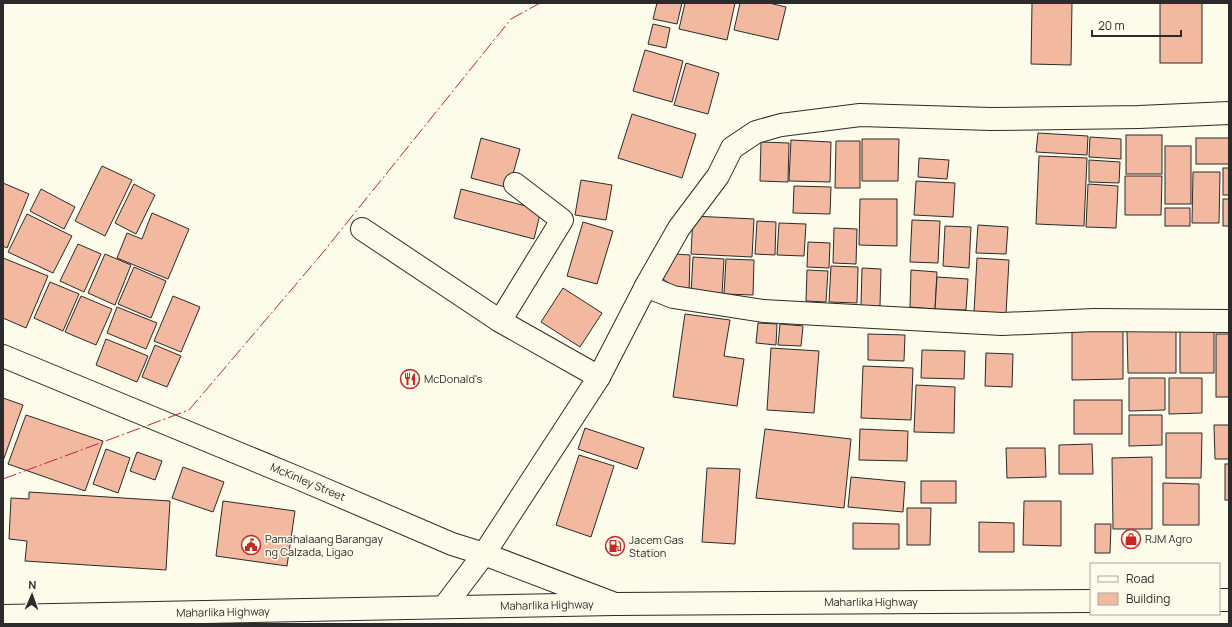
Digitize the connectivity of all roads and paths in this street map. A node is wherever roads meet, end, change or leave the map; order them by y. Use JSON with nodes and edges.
{"nodes":[{"id":1,"x":1229,"y":113,"type":"edge"},
{"id":2,"x":515,"y":184,"type":"dead end"},
{"id":3,"x":362,"y":229,"type":"dead end"},
{"id":4,"x":646,"y":286,"type":"junction"},
{"id":5,"x":500,"y":321,"type":"junction"},
{"id":6,"x":1229,"y":321,"type":"edge"},
{"id":7,"x":3,"y":356,"type":"edge"},
{"id":8,"x":599,"y":377,"type":"junction"},
{"id":9,"x":484,"y":554,"type":"junction"},
{"id":10,"x":1090,"y":601,"type":"edge"},
{"id":11,"x":615,"y":604,"type":"junction"},
{"id":12,"x":444,"y":607,"type":"junction"},
{"id":13,"x":3,"y":616,"type":"edge"}],
"edges":[{"from":1,"to":4,"type":"main road"},
{"from":2,"to":5,"type":"main road"},
{"from":3,"to":5,"type":"main road"},
{"from":4,"to":6,"type":"main road"},
{"from":4,"to":8,"type":"main road"},
{"from":5,"to":8,"type":"main road"},
{"from":7,"to":9,"type":"main road","name":"McKinley Street"},
{"from":8,"to":9,"type":"main road"},
{"from":9,"to":11,"type":"main road","name":"McKinley Street"},
{"from":9,"to":12,"type":"main road"},
{"from":10,"to":11,"type":"main road","name":"Maharlika Highway"},
{"from":11,"to":12,"type":"main road","name":"Maharlika Highway"},
{"from":12,"to":13,"type":"main road","name":"Maharlika Highway"}]}
